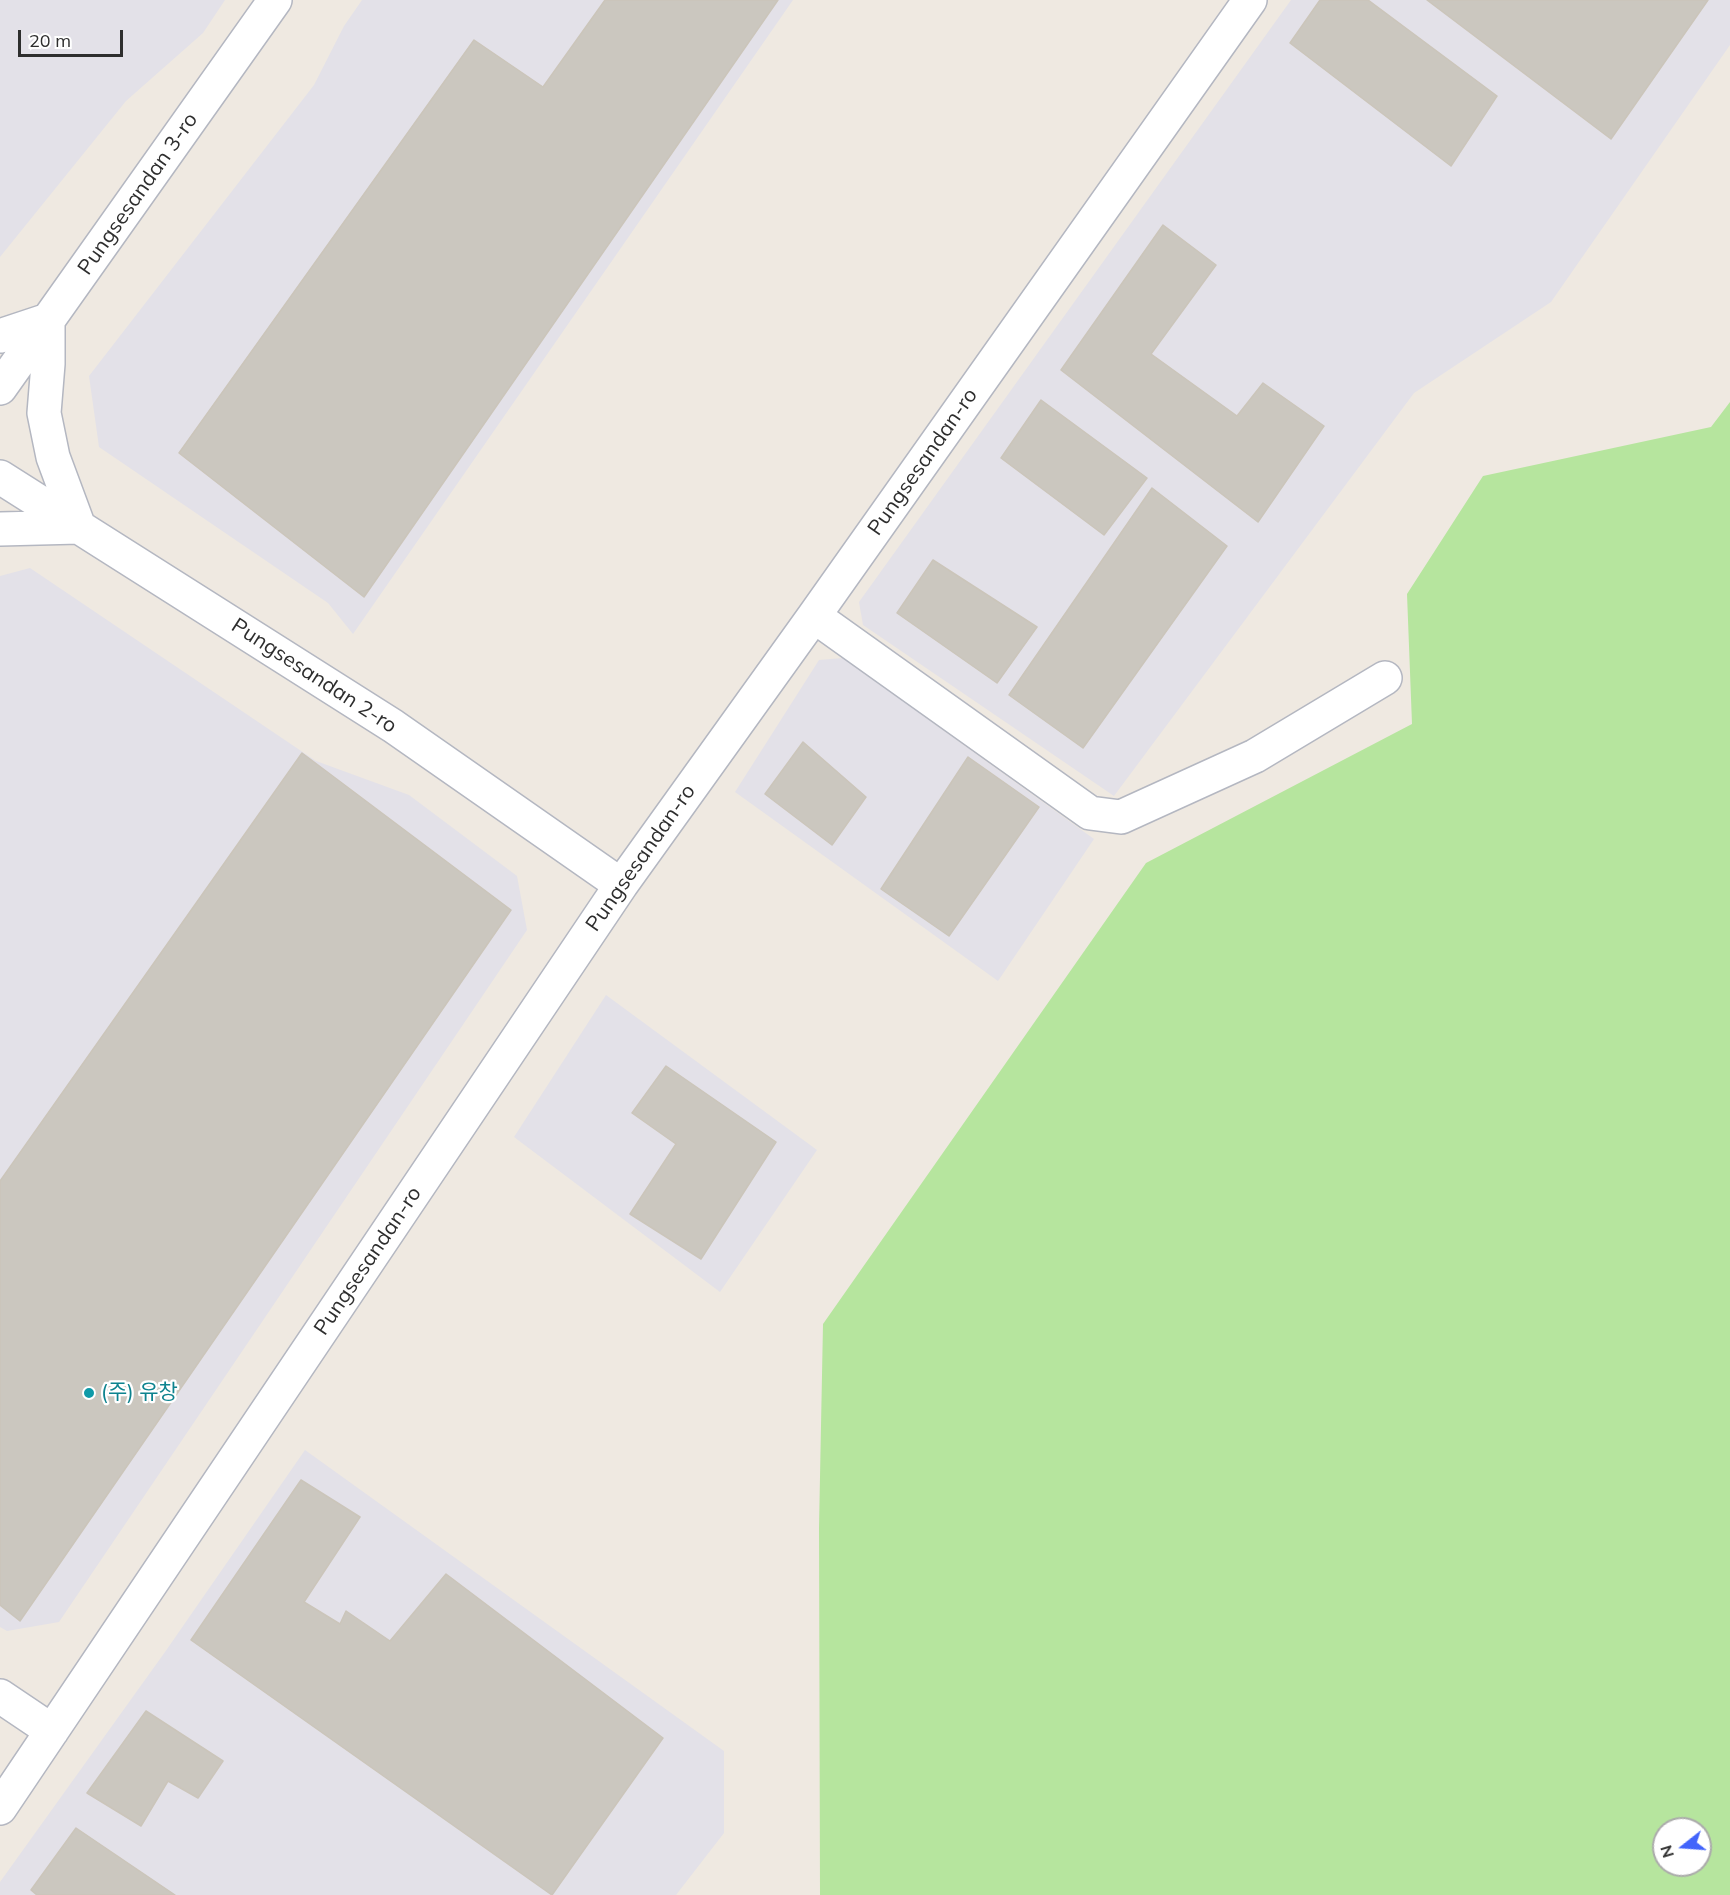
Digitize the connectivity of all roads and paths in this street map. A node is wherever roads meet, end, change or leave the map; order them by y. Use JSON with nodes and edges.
{"nodes":[{"id":1,"x":275,"y":0,"type":"edge"},
{"id":2,"x":1250,"y":0,"type":"edge"},
{"id":3,"x":48,"y":320,"type":"junction"},
{"id":4,"x":0,"y":336,"type":"edge"},
{"id":5,"x":0,"y":388,"type":"edge"},
{"id":6,"x":0,"y":477,"type":"edge"},
{"id":7,"x":79,"y":527,"type":"junction"},
{"id":8,"x":0,"y":529,"type":"edge"},
{"id":9,"x":814,"y":616,"type":"junction"},
{"id":10,"x":1385,"y":678,"type":"dead end"},
{"id":11,"x":621,"y":885,"type":"junction"},
{"id":12,"x":0,"y":1696,"type":"edge"},
{"id":13,"x":52,"y":1731,"type":"junction"},
{"id":14,"x":0,"y":1808,"type":"edge"}],
"edges":[{"from":1,"to":3,"type":"street","name":"Pungsesandan 3-ro"},
{"from":2,"to":9,"type":"street","name":"Pungsesandan-ro"},
{"from":3,"to":4,"type":"street"},
{"from":3,"to":5,"type":"street","name":"Pungsesandan 3-ro"},
{"from":3,"to":7,"type":"street"},
{"from":6,"to":7,"type":"street","name":"Pungsesandan 2-ro"},
{"from":7,"to":8,"type":"street"},
{"from":7,"to":11,"type":"street","name":"Pungsesandan 2-ro"},
{"from":9,"to":10,"type":"street"},
{"from":9,"to":11,"type":"street","name":"Pungsesandan-ro"},
{"from":11,"to":13,"type":"street","name":"Pungsesandan-ro"},
{"from":12,"to":13,"type":"street"},
{"from":13,"to":14,"type":"street","name":"Pungsesandan-ro"}]}
